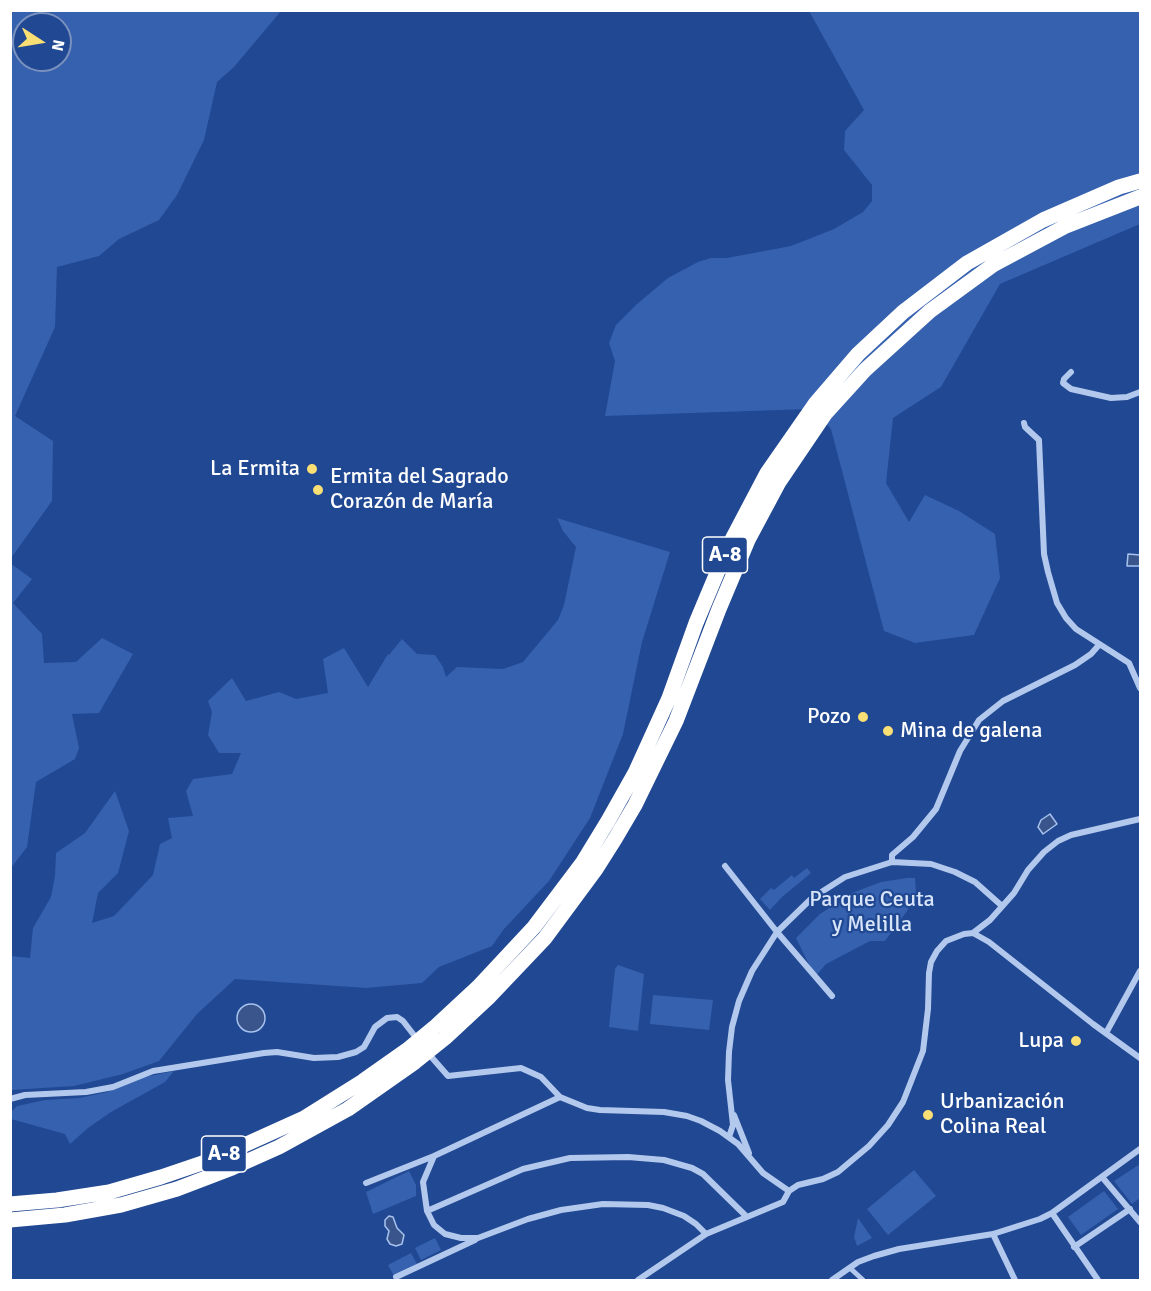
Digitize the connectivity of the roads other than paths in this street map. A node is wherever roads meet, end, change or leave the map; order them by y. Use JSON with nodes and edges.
{"nodes":[{"id":1,"x":1140,"y":181,"type":"edge"},
{"id":2,"x":1140,"y":197,"type":"edge"},
{"id":3,"x":1071,"y":372,"type":"dead end"},
{"id":4,"x":1140,"y":392,"type":"edge"},
{"id":5,"x":1024,"y":423,"type":"dead end"},
{"id":6,"x":1099,"y":645,"type":"junction"},
{"id":7,"x":1140,"y":688,"type":"edge"},
{"id":8,"x":1140,"y":819,"type":"edge"},
{"id":9,"x":892,"y":862,"type":"junction"},
{"id":10,"x":724,"y":866,"type":"dead end"},
{"id":11,"x":1002,"y":906,"type":"junction"},
{"id":12,"x":777,"y":932,"type":"junction"},
{"id":13,"x":974,"y":933,"type":"junction"},
{"id":14,"x":1140,"y":971,"type":"edge"},
{"id":15,"x":832,"y":996,"type":"dead end"},
{"id":16,"x":1106,"y":1033,"type":"junction"},
{"id":17,"x":1140,"y":1058,"type":"edge"},
{"id":18,"x":560,"y":1097,"type":"junction"},
{"id":19,"x":10,"y":1099,"type":"edge"},
{"id":20,"x":731,"y":1106,"type":"junction"},
{"id":21,"x":729,"y":1137,"type":"junction"},
{"id":22,"x":1140,"y":1149,"type":"edge"},
{"id":23,"x":434,"y":1156,"type":"junction"},
{"id":24,"x":750,"y":1158,"type":"junction"},
{"id":25,"x":1102,"y":1176,"type":"junction"},
{"id":26,"x":366,"y":1184,"type":"dead end"},
{"id":27,"x":789,"y":1191,"type":"junction"},
{"id":28,"x":10,"y":1204,"type":"edge"},
{"id":29,"x":1130,"y":1209,"type":"junction"},
{"id":30,"x":427,"y":1211,"type":"junction"},
{"id":31,"x":1052,"y":1213,"type":"junction"},
{"id":32,"x":747,"y":1217,"type":"junction"},
{"id":33,"x":10,"y":1220,"type":"edge"},
{"id":34,"x":1140,"y":1222,"type":"edge"},
{"id":35,"x":706,"y":1234,"type":"junction"},
{"id":36,"x":993,"y":1234,"type":"junction"},
{"id":37,"x":478,"y":1238,"type":"junction"},
{"id":38,"x":1074,"y":1247,"type":"junction"},
{"id":39,"x":850,"y":1268,"type":"junction"},
{"id":40,"x":396,"y":1277,"type":"dead end"},
{"id":41,"x":638,"y":1281,"type":"edge"},
{"id":42,"x":832,"y":1281,"type":"edge"},
{"id":43,"x":863,"y":1281,"type":"edge"},
{"id":44,"x":1015,"y":1281,"type":"edge"},
{"id":45,"x":1098,"y":1281,"type":"edge"}],
"edges":[{"from":1,"to":28,"type":"highway","number":"A-8"},
{"from":2,"to":33,"type":"highway","number":"A-8"},
{"from":3,"to":4,"type":"street"},
{"from":5,"to":6,"type":"street"},
{"from":6,"to":7,"type":"street"},
{"from":6,"to":9,"type":"street"},
{"from":8,"to":11,"type":"street"},
{"from":9,"to":11,"type":"street"},
{"from":9,"to":12,"type":"street"},
{"from":10,"to":12,"type":"street"},
{"from":11,"to":13,"type":"street"},
{"from":12,"to":15,"type":"street"},
{"from":12,"to":20,"type":"street"},
{"from":13,"to":16,"type":"street"},
{"from":13,"to":27,"type":"street"},
{"from":14,"to":16,"type":"street"},
{"from":16,"to":17,"type":"street"},
{"from":18,"to":19,"type":"street"},
{"from":18,"to":21,"type":"street"},
{"from":18,"to":23,"type":"street"},
{"from":20,"to":21,"type":"street"},
{"from":20,"to":24,"type":"street"},
{"from":21,"to":24,"type":"street"},
{"from":22,"to":25,"type":"street"},
{"from":23,"to":26,"type":"street"},
{"from":23,"to":30,"type":"street"},
{"from":24,"to":27,"type":"street"},
{"from":25,"to":29,"type":"street"},
{"from":25,"to":31,"type":"street"},
{"from":27,"to":32,"type":"street"},
{"from":29,"to":34,"type":"street"},
{"from":29,"to":38,"type":"street"},
{"from":30,"to":32,"type":"street"},
{"from":30,"to":37,"type":"street"},
{"from":31,"to":36,"type":"street"},
{"from":31,"to":38,"type":"street"},
{"from":32,"to":35,"type":"street"},
{"from":35,"to":37,"type":"street"},
{"from":35,"to":41,"type":"street"},
{"from":36,"to":39,"type":"street"},
{"from":36,"to":44,"type":"street"},
{"from":37,"to":40,"type":"street"},
{"from":38,"to":45,"type":"street"},
{"from":39,"to":42,"type":"street"},
{"from":39,"to":43,"type":"street"}]}
